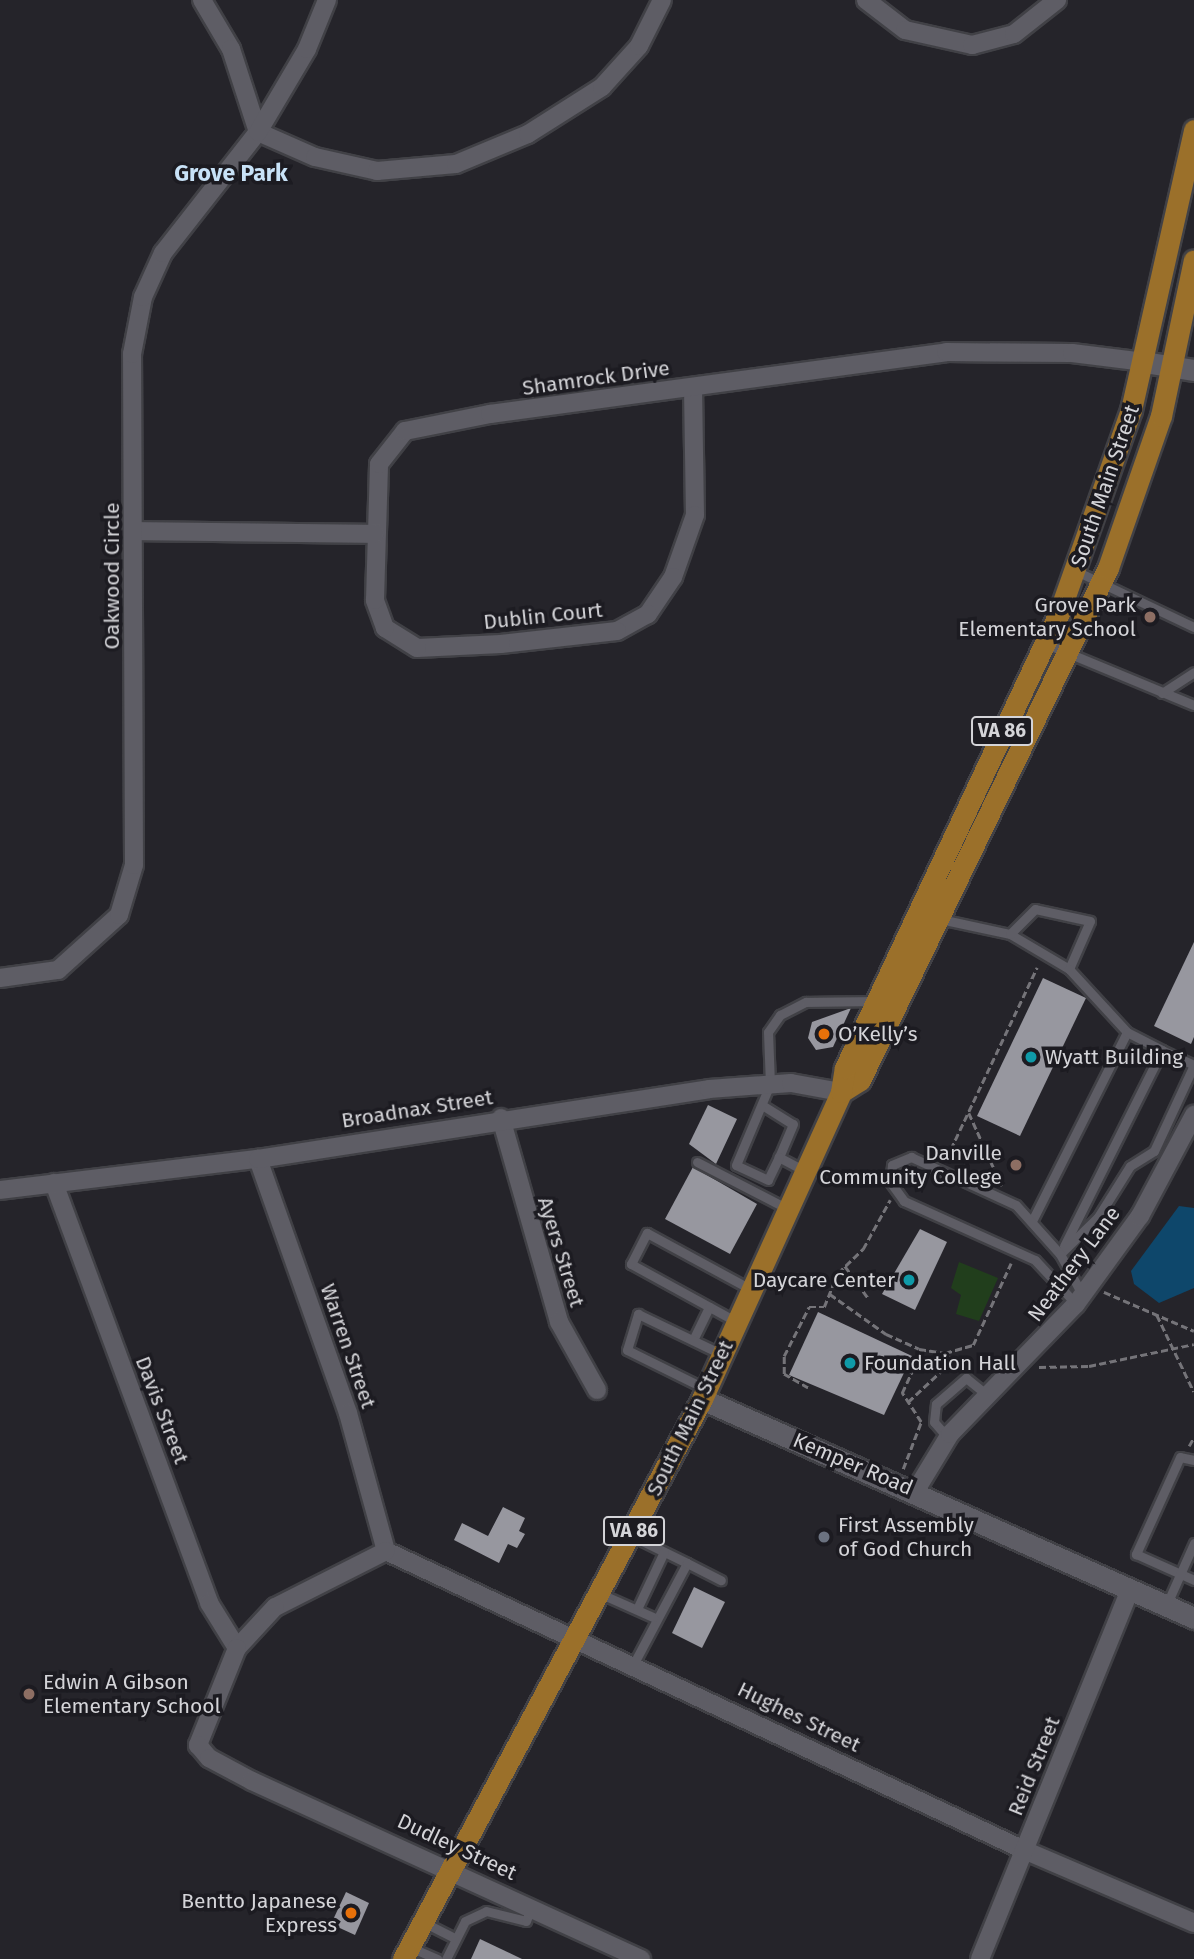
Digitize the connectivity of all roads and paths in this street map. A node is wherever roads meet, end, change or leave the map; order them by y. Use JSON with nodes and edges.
{"nodes":[{"id":1,"x":202,"y":0,"type":"edge"},
{"id":2,"x":327,"y":0,"type":"edge"},
{"id":3,"x":662,"y":0,"type":"edge"},
{"id":4,"x":866,"y":0,"type":"edge"},
{"id":5,"x":1057,"y":0,"type":"edge"},
{"id":6,"x":1194,"y":130,"type":"edge"},
{"id":7,"x":258,"y":132,"type":"junction"},
{"id":8,"x":1194,"y":260,"type":"edge"},
{"id":9,"x":1144,"y":362,"type":"junction"},
{"id":10,"x":1184,"y":368,"type":"edge"},
{"id":11,"x":693,"y":388,"type":"junction"},
{"id":12,"x":136,"y":531,"type":"junction"},
{"id":13,"x":375,"y":534,"type":"junction"},
{"id":14,"x":1076,"y":571,"type":"junction"},
{"id":15,"x":1102,"y":582,"type":"junction"},
{"id":16,"x":1194,"y":627,"type":"edge"},
{"id":17,"x":1044,"y":643,"type":"junction"},
{"id":18,"x":1070,"y":654,"type":"junction"},
{"id":19,"x":1194,"y":672,"type":"edge"},
{"id":20,"x":1162,"y":693,"type":"junction"},
{"id":21,"x":1194,"y":705,"type":"edge"},
{"id":22,"x":940,"y":919,"type":"junction"},
{"id":23,"x":1010,"y":934,"type":"junction"},
{"id":24,"x":1037,"y":967,"type":"dead end"},
{"id":25,"x":1069,"y":969,"type":"junction"},
{"id":26,"x":0,"y":978,"type":"edge"},
{"id":27,"x":879,"y":1001,"type":"junction"},
{"id":28,"x":1127,"y":1032,"type":"junction"},
{"id":29,"x":1162,"y":1050,"type":"junction"},
{"id":30,"x":770,"y":1084,"type":"junction"},
{"id":31,"x":841,"y":1092,"type":"junction"},
{"id":32,"x":762,"y":1105,"type":"junction"},
{"id":33,"x":968,"y":1112,"type":"junction"},
{"id":34,"x":1194,"y":1115,"type":"edge"},
{"id":35,"x":501,"y":1118,"type":"junction"},
{"id":36,"x":258,"y":1159,"type":"junction"},
{"id":37,"x":773,"y":1162,"type":"junction"},
{"id":38,"x":697,"y":1163,"type":"dead end"},
{"id":39,"x":805,"y":1171,"type":"junction"},
{"id":40,"x":948,"y":1174,"type":"junction"},
{"id":41,"x":54,"y":1183,"type":"junction"},
{"id":42,"x":0,"y":1190,"type":"edge"},
{"id":43,"x":894,"y":1191,"type":"junction"},
{"id":44,"x":1016,"y":1205,"type":"junction"},
{"id":45,"x":788,"y":1209,"type":"junction"},
{"id":46,"x":1033,"y":1219,"type":"junction"},
{"id":47,"x":1016,"y":1251,"type":"junction"},
{"id":48,"x":1060,"y":1254,"type":"junction"},
{"id":49,"x":845,"y":1266,"type":"junction"},
{"id":50,"x":752,"y":1289,"type":"junction"},
{"id":51,"x":830,"y":1294,"type":"junction"},
{"id":52,"x":1083,"y":1295,"type":"junction"},
{"id":53,"x":869,"y":1299,"type":"dead end"},
{"id":54,"x":709,"y":1307,"type":"junction"},
{"id":55,"x":1157,"y":1315,"type":"junction"},
{"id":56,"x":737,"y":1322,"type":"junction"},
{"id":57,"x":1194,"y":1331,"type":"edge"},
{"id":58,"x":693,"y":1340,"type":"junction"},
{"id":59,"x":1194,"y":1345,"type":"edge"},
{"id":60,"x":1171,"y":1349,"type":"junction"},
{"id":61,"x":922,"y":1350,"type":"junction"},
{"id":62,"x":945,"y":1353,"type":"junction"},
{"id":63,"x":722,"y":1354,"type":"junction"},
{"id":64,"x":953,"y":1360,"type":"junction"},
{"id":65,"x":1017,"y":1368,"type":"junction"},
{"id":66,"x":970,"y":1378,"type":"junction"},
{"id":67,"x":808,"y":1388,"type":"dead end"},
{"id":68,"x":597,"y":1391,"type":"dead end"},
{"id":69,"x":1194,"y":1392,"type":"edge"},
{"id":70,"x":704,"y":1394,"type":"junction"},
{"id":71,"x":988,"y":1396,"type":"junction"},
{"id":72,"x":908,"y":1402,"type":"junction"},
{"id":73,"x":948,"y":1438,"type":"junction"},
{"id":74,"x":1194,"y":1460,"type":"edge"},
{"id":75,"x":907,"y":1486,"type":"junction"},
{"id":76,"x":632,"y":1536,"type":"junction"},
{"id":77,"x":1194,"y":1543,"type":"edge"},
{"id":78,"x":386,"y":1552,"type":"junction"},
{"id":79,"x":664,"y":1552,"type":"junction"},
{"id":80,"x":687,"y":1563,"type":"junction"},
{"id":81,"x":1180,"y":1574,"type":"junction"},
{"id":82,"x":721,"y":1580,"type":"dead end"},
{"id":83,"x":1194,"y":1580,"type":"edge"},
{"id":84,"x":1130,"y":1590,"type":"junction"},
{"id":85,"x":601,"y":1594,"type":"junction"},
{"id":86,"x":1166,"y":1606,"type":"junction"},
{"id":87,"x":637,"y":1609,"type":"junction"},
{"id":88,"x":653,"y":1617,"type":"junction"},
{"id":89,"x":1194,"y":1618,"type":"edge"},
{"id":90,"x":578,"y":1637,"type":"junction"},
{"id":91,"x":237,"y":1648,"type":"junction"},
{"id":92,"x":634,"y":1663,"type":"junction"},
{"id":93,"x":1024,"y":1850,"type":"junction"},
{"id":94,"x":452,"y":1869,"type":"junction"},
{"id":95,"x":532,"y":1907,"type":"junction"},
{"id":96,"x":423,"y":1922,"type":"junction"},
{"id":97,"x":1194,"y":1923,"type":"edge"},
{"id":98,"x":455,"y":1938,"type":"junction"},
{"id":99,"x":406,"y":1953,"type":"edge"},
{"id":100,"x":437,"y":1959,"type":"edge"},
{"id":101,"x":446,"y":1959,"type":"edge"},
{"id":102,"x":641,"y":1959,"type":"edge"},
{"id":103,"x":980,"y":1959,"type":"edge"}],
"edges":[{"from":1,"to":7,"type":"street"},
{"from":2,"to":7,"type":"street","name":"Oakwood Circle"},
{"from":3,"to":7,"type":"street"},
{"from":4,"to":5,"type":"street"},
{"from":6,"to":9,"type":"main road","name":"South Main Street","number":"VA 86"},
{"from":7,"to":12,"type":"street","name":"Oakwood Circle"},
{"from":8,"to":10,"type":"main road","name":"South Main Street","number":"VA 86"},
{"from":9,"to":10,"type":"street"},
{"from":9,"to":11,"type":"street","name":"Shamrock Drive"},
{"from":9,"to":14,"type":"main road","name":"South Main Street","number":"VA 86"},
{"from":10,"to":15,"type":"main road","name":"South Main Street","number":"VA 86"},
{"from":11,"to":13,"type":"street","name":"Shamrock Drive"},
{"from":11,"to":13,"type":"street","name":"Dublin Court"},
{"from":12,"to":13,"type":"street"},
{"from":12,"to":26,"type":"street","name":"Oakwood Circle"},
{"from":14,"to":15,"type":"lane"},
{"from":14,"to":17,"type":"main road","name":"South Main Street","number":"VA 86"},
{"from":15,"to":16,"type":"lane"},
{"from":15,"to":18,"type":"main road","name":"South Main Street","number":"VA 86"},
{"from":17,"to":18,"type":"lane"},
{"from":17,"to":27,"type":"main road","name":"South Main Street","number":"VA 86"},
{"from":18,"to":20,"type":"lane"},
{"from":18,"to":22,"type":"main road","name":"South Main Street","number":"VA 86"},
{"from":19,"to":20,"type":"lane"},
{"from":20,"to":21,"type":"lane"},
{"from":22,"to":23,"type":"lane"},
{"from":22,"to":31,"type":"main road","name":"South Main Street","number":"VA 86"},
{"from":23,"to":25,"type":"lane"},
{"from":23,"to":25,"type":"lane"},
{"from":24,"to":33,"type":"path"},
{"from":25,"to":28,"type":"lane"},
{"from":27,"to":30,"type":"lane"},
{"from":27,"to":31,"type":"main road","name":"South Main Street","number":"VA 86"},
{"from":28,"to":29,"type":"lane"},
{"from":28,"to":46,"type":"lane"},
{"from":29,"to":48,"type":"lane"},
{"from":29,"to":48,"type":"lane"},
{"from":30,"to":31,"type":"street","name":"Broadnax Street"},
{"from":30,"to":32,"type":"lane"},
{"from":30,"to":35,"type":"street","name":"Broadnax Street"},
{"from":31,"to":39,"type":"main road","name":"South Main Street","number":"VA 86"},
{"from":32,"to":37,"type":"lane"},
{"from":32,"to":37,"type":"lane"},
{"from":33,"to":40,"type":"path"},
{"from":33,"to":44,"type":"path"},
{"from":34,"to":52,"type":"street","name":"Neathery Lane"},
{"from":35,"to":36,"type":"street","name":"Broadnax Street"},
{"from":35,"to":68,"type":"street","name":"Ayers Street"},
{"from":36,"to":41,"type":"street","name":"Broadnax Street"},
{"from":36,"to":78,"type":"street","name":"Warren Street"},
{"from":37,"to":39,"type":"lane"},
{"from":38,"to":45,"type":"lane"},
{"from":39,"to":45,"type":"main road","name":"South Main Street","number":"VA 86"},
{"from":40,"to":43,"type":"lane"},
{"from":40,"to":44,"type":"lane"},
{"from":41,"to":42,"type":"street","name":"Broadnax Street"},
{"from":41,"to":91,"type":"street","name":"Davis Street"},
{"from":43,"to":47,"type":"lane"},
{"from":43,"to":49,"type":"path"},
{"from":44,"to":46,"type":"lane"},
{"from":45,"to":50,"type":"main road","name":"South Main Street","number":"VA 86"},
{"from":46,"to":48,"type":"lane"},
{"from":47,"to":52,"type":"lane"},
{"from":47,"to":62,"type":"path"},
{"from":48,"to":52,"type":"lane"},
{"from":49,"to":51,"type":"path"},
{"from":49,"to":53,"type":"path"},
{"from":50,"to":54,"type":"lane"},
{"from":50,"to":56,"type":"main road","name":"South Main Street","number":"VA 86"},
{"from":51,"to":61,"type":"path"},
{"from":51,"to":67,"type":"path"},
{"from":52,"to":55,"type":"path"},
{"from":52,"to":65,"type":"street","name":"Neathery Lane"},
{"from":54,"to":56,"type":"lane"},
{"from":54,"to":58,"type":"lane"},
{"from":55,"to":57,"type":"path"},
{"from":55,"to":60,"type":"path"},
{"from":56,"to":63,"type":"main road","name":"South Main Street","number":"VA 86"},
{"from":58,"to":63,"type":"lane"},
{"from":58,"to":70,"type":"lane"},
{"from":59,"to":60,"type":"path"},
{"from":60,"to":65,"type":"path"},
{"from":60,"to":69,"type":"path"},
{"from":61,"to":62,"type":"path"},
{"from":61,"to":72,"type":"path"},
{"from":62,"to":64,"type":"path"},
{"from":63,"to":70,"type":"main road","name":"South Main Street","number":"VA 86"},
{"from":64,"to":66,"type":"path"},
{"from":64,"to":72,"type":"path"},
{"from":65,"to":71,"type":"street","name":"Neathery Lane"},
{"from":66,"to":71,"type":"lane"},
{"from":66,"to":73,"type":"lane"},
{"from":70,"to":75,"type":"street","name":"Kemper Road"},
{"from":70,"to":76,"type":"main road","name":"South Main Street","number":"VA 86"},
{"from":71,"to":73,"type":"street","name":"Neathery Lane"},
{"from":72,"to":75,"type":"path"},
{"from":73,"to":75,"type":"street","name":"Neathery Lane"},
{"from":74,"to":81,"type":"lane"},
{"from":75,"to":84,"type":"street","name":"Kemper Road"},
{"from":76,"to":79,"type":"lane"},
{"from":76,"to":85,"type":"main road","name":"South Main Street","number":"VA 86"},
{"from":77,"to":81,"type":"lane"},
{"from":78,"to":90,"type":"street","name":"Hughes Street"},
{"from":78,"to":91,"type":"street"},
{"from":79,"to":80,"type":"lane"},
{"from":79,"to":87,"type":"lane"},
{"from":80,"to":82,"type":"lane"},
{"from":80,"to":88,"type":"lane"},
{"from":81,"to":83,"type":"lane"},
{"from":81,"to":86,"type":"lane"},
{"from":84,"to":86,"type":"street","name":"Kemper Road"},
{"from":84,"to":93,"type":"street","name":"Reid Street"},
{"from":85,"to":87,"type":"lane"},
{"from":85,"to":90,"type":"main road","name":"South Main Street","number":"VA 86"},
{"from":86,"to":89,"type":"street","name":"Kemper Road"},
{"from":87,"to":88,"type":"lane"},
{"from":88,"to":92,"type":"lane"},
{"from":90,"to":92,"type":"street","name":"Hughes Street"},
{"from":90,"to":94,"type":"main road","name":"South Main Street","number":"VA 86"},
{"from":91,"to":94,"type":"street","name":"Dudley Street"},
{"from":92,"to":93,"type":"street","name":"Hughes Street"},
{"from":93,"to":97,"type":"street","name":"Hughes Street"},
{"from":93,"to":103,"type":"street","name":"Reid Street"},
{"from":94,"to":95,"type":"street","name":"Dudley Street"},
{"from":94,"to":96,"type":"main road","name":"South Main Street","number":"VA 86"},
{"from":95,"to":98,"type":"lane"},
{"from":95,"to":102,"type":"street","name":"Dudley Street"},
{"from":96,"to":98,"type":"lane"},
{"from":96,"to":99,"type":"main road","name":"South Main Street","number":"VA 86"},
{"from":98,"to":101,"type":"lane"},
{"from":99,"to":100,"type":"lane"}]}
